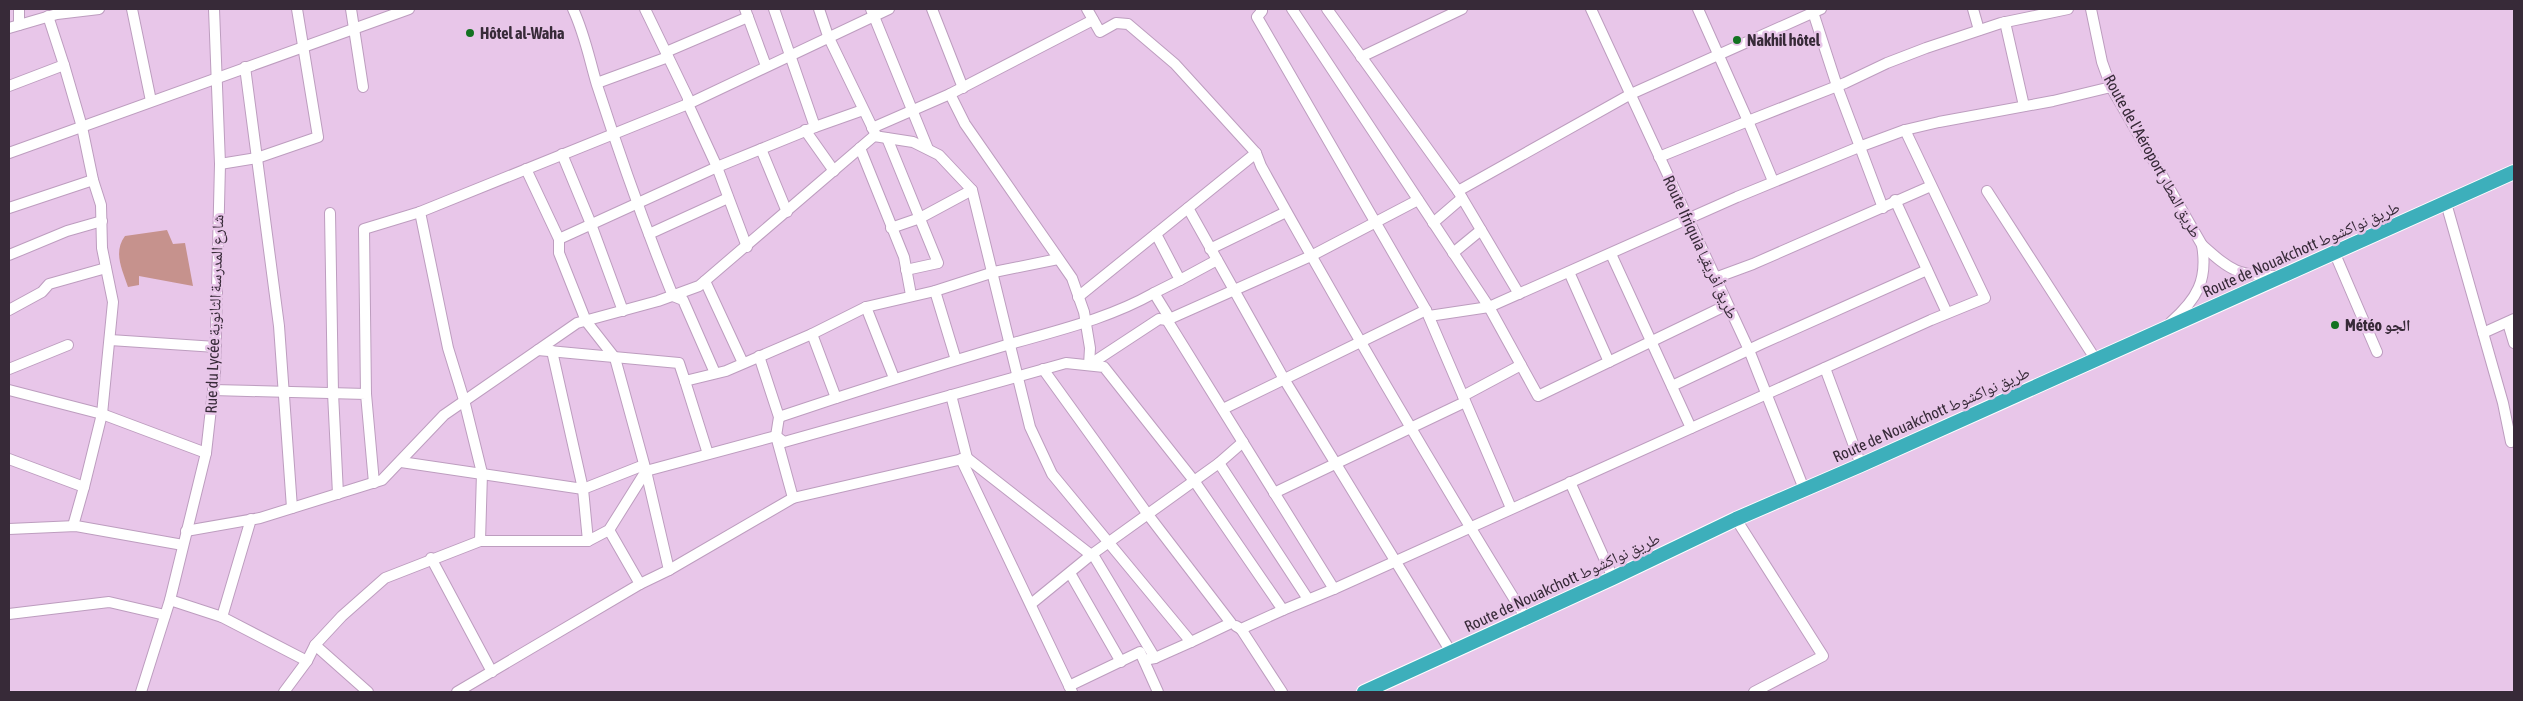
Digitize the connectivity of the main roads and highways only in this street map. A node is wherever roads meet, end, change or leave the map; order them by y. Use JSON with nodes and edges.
{"nodes":[{"id":1,"x":2514,"y":172,"type":"edge"},
{"id":2,"x":1364,"y":692,"type":"edge"}],
"edges":[{"from":1,"to":2,"type":"highway","name":"Route de Nouakchott طريق نواكشوط"}]}
